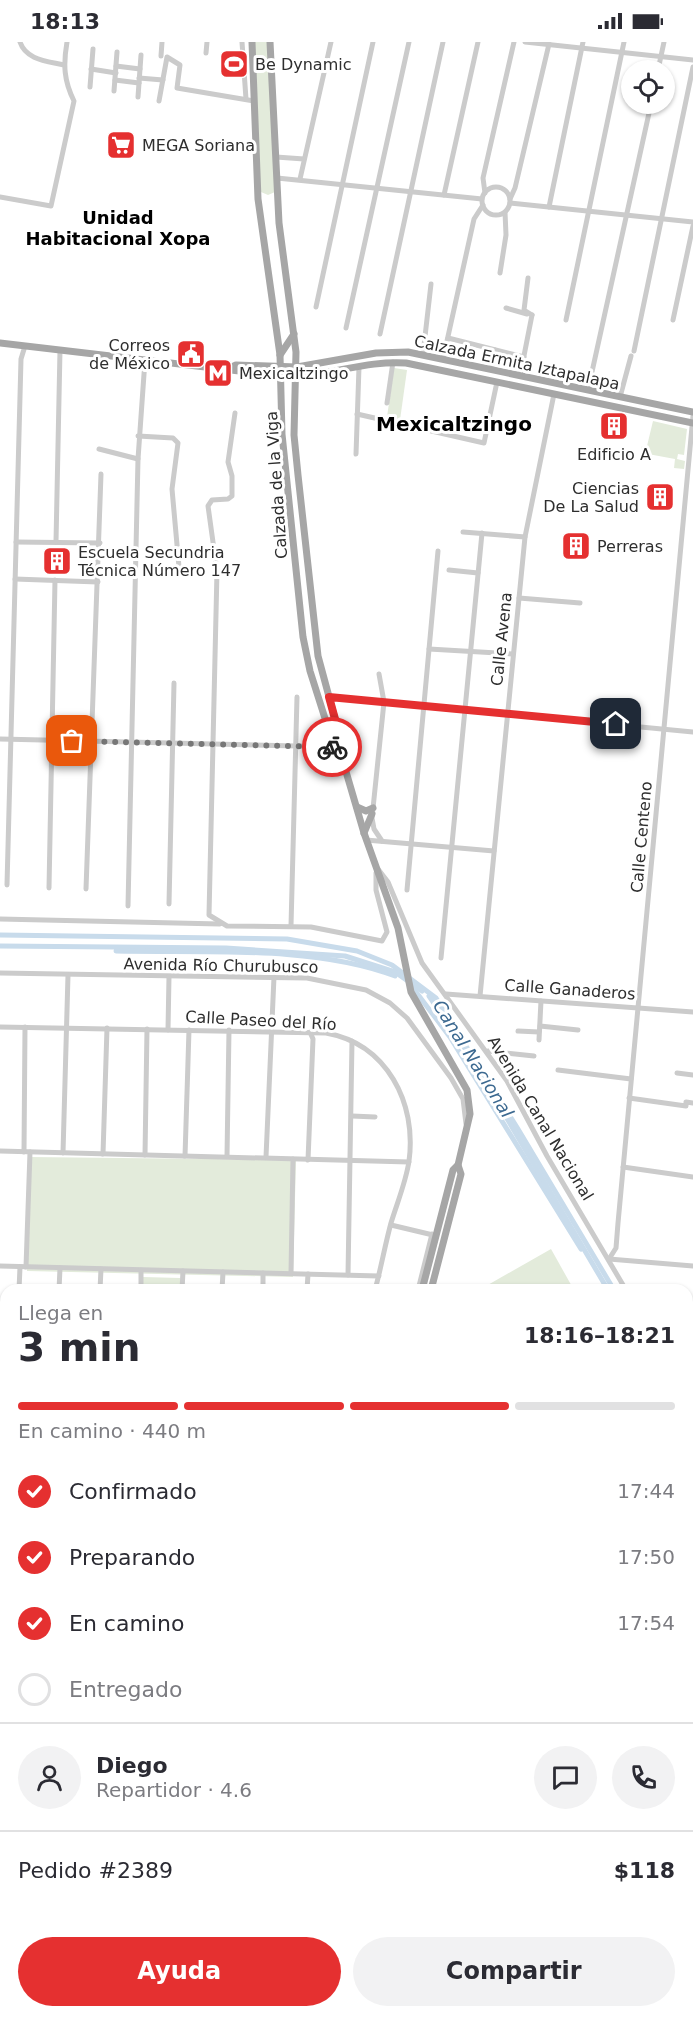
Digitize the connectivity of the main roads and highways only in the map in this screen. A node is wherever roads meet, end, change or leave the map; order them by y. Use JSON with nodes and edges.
{"nodes":[{"id":1,"x":252,"y":42,"type":"edge"},
{"id":2,"x":270,"y":42,"type":"edge"},
{"id":3,"x":294,"y":334,"type":"junction"},
{"id":4,"x":0,"y":343,"type":"edge"},
{"id":5,"x":280,"y":355,"type":"junction"},
{"id":6,"x":313,"y":366,"type":"junction"},
{"id":7,"x":297,"y":368,"type":"junction"},
{"id":8,"x":282,"y":372,"type":"junction"},
{"id":9,"x":315,"y":374,"type":"junction"},
{"id":10,"x":297,"y":376,"type":"junction"},
{"id":11,"x":669,"y":408,"type":"junction"},
{"id":12,"x":693,"y":414,"type":"edge"},
{"id":13,"x":667,"y":418,"type":"junction"},
{"id":14,"x":693,"y":423,"type":"edge"},
{"id":15,"x":298,"y":475,"type":"junction"},
{"id":16,"x":286,"y":476,"type":"junction"},
{"id":17,"x":338,"y":744,"type":"junction"},
{"id":18,"x":356,"y":807,"type":"junction"},
{"id":19,"x":365,"y":836,"type":"junction"},
{"id":20,"x":458,"y":1165,"type":"junction"},
{"id":21,"x":422,"y":1284,"type":"edge"},
{"id":22,"x":433,"y":1284,"type":"edge"}],
"edges":[{"from":1,"to":5,"type":"main road","name":"Calzada de la Viga"},
{"from":2,"to":3,"type":"main road","name":"Calzada de la Viga"},
{"from":3,"to":5,"type":"main road"},
{"from":3,"to":7,"type":"main road","name":"Calzada de la Viga"},
{"from":4,"to":8,"type":"main road","name":"Calzada Ermita Iztapalapa"},
{"from":5,"to":8,"type":"main road","name":"Calzada de la Viga"},
{"from":6,"to":7,"type":"main road","name":"Calzada Ermita Iztapalapa"},
{"from":6,"to":9,"type":"main road"},
{"from":6,"to":11,"type":"main road","name":"Calzada Ermita Iztapalapa"},
{"from":7,"to":8,"type":"main road","name":"Calzada Ermita Iztapalapa"},
{"from":7,"to":10,"type":"main road","name":"Calzada de la Viga"},
{"from":8,"to":10,"type":"main road","name":"Calzada Ermita Iztapalapa"},
{"from":8,"to":16,"type":"main road","name":"Calzada de la Viga"},
{"from":9,"to":10,"type":"main road","name":"Calzada Ermita Iztapalapa"},
{"from":9,"to":13,"type":"main road","name":"Calzada Ermita Iztapalapa"},
{"from":10,"to":15,"type":"main road","name":"Calzada de la Viga"},
{"from":11,"to":12,"type":"main road","name":"Calzada Ermita Iztapalapa"},
{"from":11,"to":13,"type":"main road"},
{"from":13,"to":14,"type":"main road","name":"Calzada Ermita Iztapalapa"},
{"from":15,"to":16,"type":"main road"},
{"from":15,"to":17,"type":"main road","name":"Calzada de la Viga"},
{"from":16,"to":17,"type":"main road","name":"Calzada de la Viga"},
{"from":17,"to":18,"type":"main road","name":"Calzada de la Viga"},
{"from":18,"to":19,"type":"main road","name":"Calzada de la Viga"},
{"from":18,"to":19,"type":"main road"},
{"from":19,"to":20,"type":"main road","name":"Calzada de la Viga"},
{"from":20,"to":21,"type":"main road"},
{"from":20,"to":22,"type":"main road"}]}
